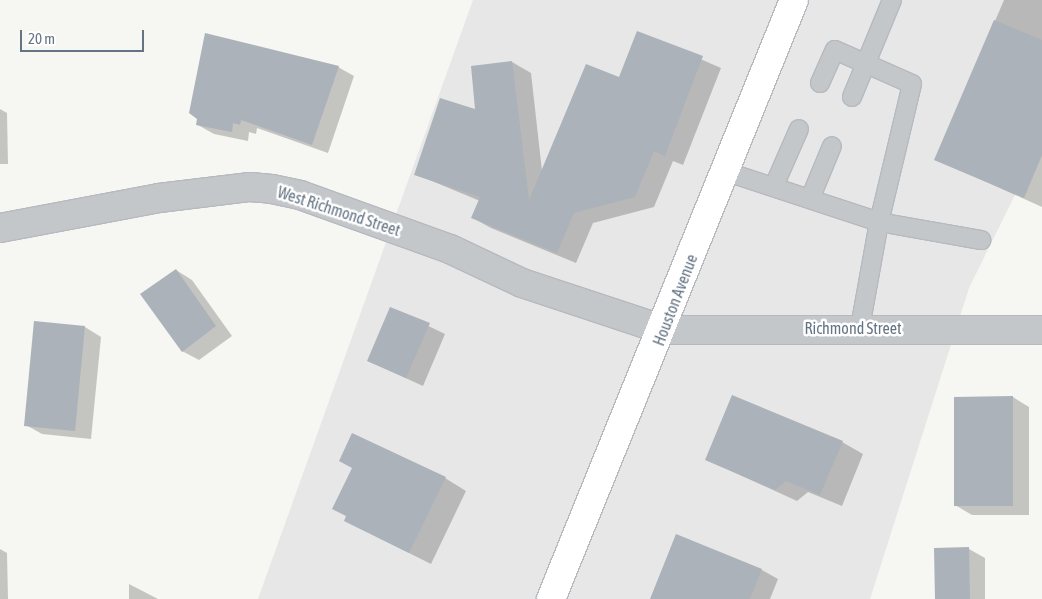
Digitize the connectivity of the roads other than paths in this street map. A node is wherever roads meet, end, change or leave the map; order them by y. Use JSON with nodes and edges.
{"nodes":[{"id":1,"x":794,"y":0,"type":"edge"},
{"id":2,"x":892,"y":0,"type":"edge"},
{"id":3,"x":867,"y":64,"type":"junction"},
{"id":4,"x":820,"y":83,"type":"dead end"},
{"id":5,"x":852,"y":96,"type":"dead end"},
{"id":6,"x":799,"y":129,"type":"dead end"},
{"id":7,"x":832,"y":146,"type":"dead end"},
{"id":8,"x":724,"y":171,"type":"junction"},
{"id":9,"x":774,"y":186,"type":"junction"},
{"id":10,"x":810,"y":199,"type":"junction"},
{"id":11,"x":879,"y":222,"type":"junction"},
{"id":12,"x":0,"y":228,"type":"edge"},
{"id":13,"x":982,"y":240,"type":"dead end"},
{"id":14,"x":860,"y":328,"type":"junction"},
{"id":15,"x":664,"y":330,"type":"junction"},
{"id":16,"x":1042,"y":330,"type":"edge"},
{"id":17,"x":551,"y":599,"type":"edge"}],
"edges":[{"from":1,"to":8,"type":"street","name":"Houston Avenue"},
{"from":2,"to":3,"type":"lane"},
{"from":3,"to":4,"type":"lane"},
{"from":3,"to":5,"type":"lane"},
{"from":3,"to":11,"type":"lane"},
{"from":6,"to":9,"type":"lane"},
{"from":7,"to":10,"type":"lane"},
{"from":8,"to":9,"type":"lane"},
{"from":8,"to":15,"type":"street","name":"Houston Avenue"},
{"from":9,"to":10,"type":"lane"},
{"from":10,"to":11,"type":"lane"},
{"from":11,"to":13,"type":"lane"},
{"from":11,"to":14,"type":"lane"},
{"from":12,"to":15,"type":"street","name":"West Richmond Street"},
{"from":14,"to":15,"type":"street","name":"Richmond Street"},
{"from":14,"to":16,"type":"street","name":"Richmond Street"},
{"from":15,"to":17,"type":"street","name":"Houston Avenue"}]}
